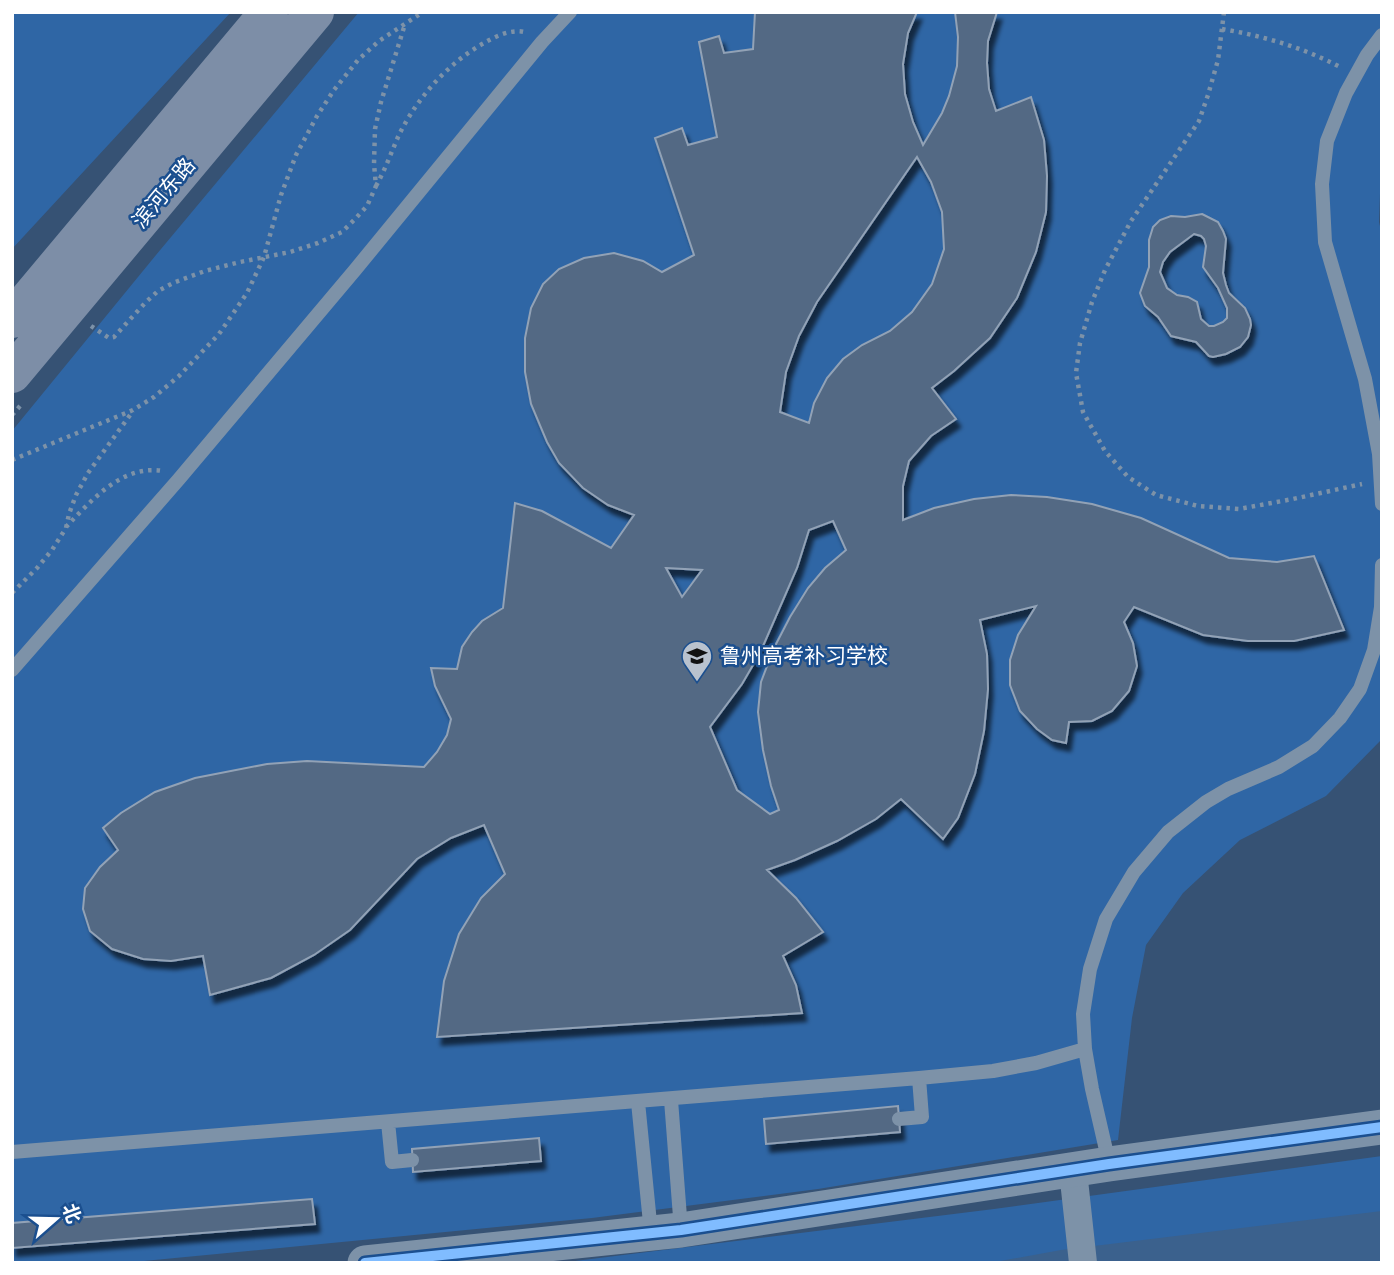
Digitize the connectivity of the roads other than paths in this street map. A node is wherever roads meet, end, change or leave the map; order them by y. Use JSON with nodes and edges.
{"nodes":[{"id":1,"x":269,"y":12,"type":"edge"},
{"id":2,"x":316,"y":12,"type":"edge"},
{"id":3,"x":570,"y":12,"type":"edge"},
{"id":4,"x":1382,"y":36,"type":"edge"},
{"id":5,"x":12,"y":319,"type":"edge"},
{"id":6,"x":12,"y":374,"type":"edge"},
{"id":7,"x":1381,"y":480,"type":"edge"},
{"id":8,"x":1382,"y":504,"type":"edge"},
{"id":9,"x":1382,"y":565,"type":"edge"},
{"id":10,"x":12,"y":670,"type":"edge"},
{"id":11,"x":1086,"y":1049,"type":"junction"},
{"id":12,"x":919,"y":1078,"type":"junction"},
{"id":13,"x":671,"y":1100,"type":"junction"},
{"id":14,"x":638,"y":1102,"type":"junction"},
{"id":15,"x":899,"y":1119,"type":"dead end"},
{"id":16,"x":388,"y":1122,"type":"junction"},
{"id":17,"x":1382,"y":1128,"type":"edge"},
{"id":18,"x":12,"y":1152,"type":"edge"},
{"id":19,"x":412,"y":1160,"type":"dead end"},
{"id":20,"x":1109,"y":1164,"type":"junction"},
{"id":21,"x":1073,"y":1171,"type":"junction"},
{"id":22,"x":666,"y":1232,"type":"junction"},
{"id":23,"x":365,"y":1263,"type":"edge"},
{"id":24,"x":1083,"y":1263,"type":"edge"}],
"edges":[{"from":1,"to":5,"type":"main road","name":"滨河东路"},
{"from":2,"to":6,"type":"main road","name":"滨河东路"},
{"from":3,"to":10,"type":"lane"},
{"from":4,"to":7,"type":"lane"},
{"from":7,"to":8,"type":"lane"},
{"from":9,"to":11,"type":"lane"},
{"from":11,"to":12,"type":"lane"},
{"from":11,"to":20,"type":"lane"},
{"from":12,"to":13,"type":"lane"},
{"from":12,"to":15,"type":"lane"},
{"from":13,"to":14,"type":"lane"},
{"from":13,"to":22,"type":"lane"},
{"from":14,"to":16,"type":"lane"},
{"from":14,"to":22,"type":"lane"},
{"from":16,"to":18,"type":"lane"},
{"from":16,"to":19,"type":"lane"},
{"from":17,"to":20,"type":"street"},
{"from":20,"to":21,"type":"street"},
{"from":21,"to":22,"type":"street"},
{"from":21,"to":24,"type":"street"},
{"from":22,"to":23,"type":"street"}]}
